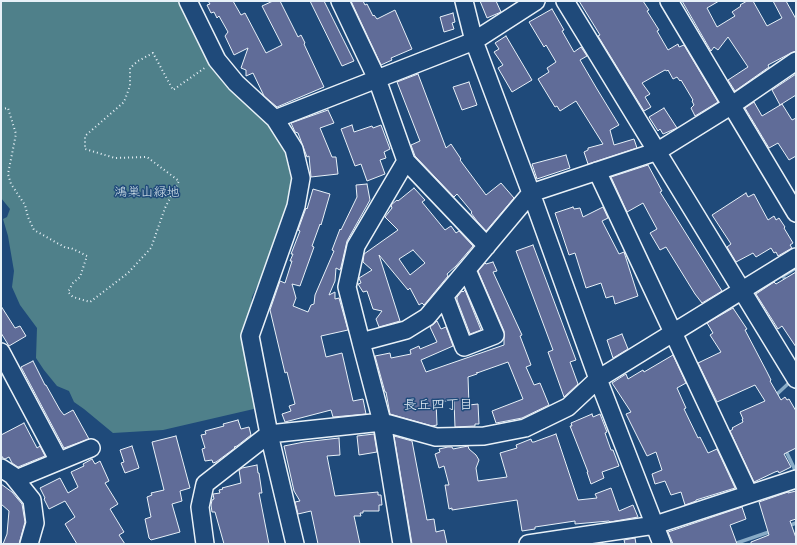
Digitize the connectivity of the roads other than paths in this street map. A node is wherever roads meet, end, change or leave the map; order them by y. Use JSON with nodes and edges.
{"nodes":[{"id":1,"x":188,"y":1,"type":"edge"},
{"id":2,"x":340,"y":1,"type":"edge"},
{"id":3,"x":464,"y":1,"type":"edge"},
{"id":4,"x":536,"y":1,"type":"edge"},
{"id":5,"x":565,"y":1,"type":"edge"},
{"id":6,"x":669,"y":1,"type":"edge"},
{"id":7,"x":474,"y":41,"type":"junction"},
{"id":8,"x":796,"y":61,"type":"edge"},
{"id":9,"x":377,"y":79,"type":"junction"},
{"id":10,"x":732,"y":104,"type":"junction"},
{"id":11,"x":275,"y":119,"type":"junction"},
{"id":12,"x":658,"y":151,"type":"junction"},
{"id":13,"x":406,"y":161,"type":"junction"},
{"id":14,"x":597,"y":171,"type":"junction"},
{"id":15,"x":531,"y":193,"type":"junction"},
{"id":16,"x":796,"y":213,"type":"edge"},
{"id":17,"x":487,"y":246,"type":"junction"},
{"id":18,"x":796,"y":257,"type":"edge"},
{"id":19,"x":467,"y":270,"type":"junction"},
{"id":20,"x":742,"y":289,"type":"junction"},
{"id":21,"x":445,"y":296,"type":"junction"},
{"id":22,"x":672,"y":332,"type":"junction"},
{"id":23,"x":361,"y":342,"type":"junction"},
{"id":24,"x":1,"y":354,"type":"edge"},
{"id":25,"x":598,"y":379,"type":"junction"},
{"id":26,"x":796,"y":379,"type":"edge"},
{"id":27,"x":382,"y":422,"type":"junction"},
{"id":28,"x":269,"y":434,"type":"junction"},
{"id":29,"x":91,"y":448,"type":"dead end"},
{"id":30,"x":59,"y":461,"type":"junction"},
{"id":31,"x":1,"y":468,"type":"edge"},
{"id":32,"x":16,"y":479,"type":"junction"},
{"id":33,"x":796,"y":479,"type":"edge"},
{"id":34,"x":749,"y":494,"type":"junction"},
{"id":35,"x":655,"y":525,"type":"junction"},
{"id":36,"x":29,"y":544,"type":"edge"},
{"id":37,"x":205,"y":544,"type":"edge"},
{"id":38,"x":295,"y":544,"type":"edge"},
{"id":39,"x":402,"y":544,"type":"edge"},
{"id":40,"x":528,"y":544,"type":"edge"},
{"id":41,"x":662,"y":544,"type":"edge"}],
"edges":[{"from":1,"to":11,"type":"street"},
{"from":2,"to":9,"type":"street"},
{"from":3,"to":7,"type":"street"},
{"from":4,"to":7,"type":"street"},
{"from":5,"to":12,"type":"street"},
{"from":6,"to":10,"type":"street"},
{"from":7,"to":9,"type":"street"},
{"from":7,"to":15,"type":"street"},
{"from":8,"to":10,"type":"street"},
{"from":9,"to":11,"type":"street"},
{"from":9,"to":13,"type":"street"},
{"from":10,"to":12,"type":"street"},
{"from":10,"to":16,"type":"street"},
{"from":11,"to":28,"type":"street"},
{"from":12,"to":14,"type":"street"},
{"from":12,"to":20,"type":"street"},
{"from":13,"to":17,"type":"street"},
{"from":13,"to":23,"type":"street"},
{"from":14,"to":15,"type":"street"},
{"from":14,"to":22,"type":"street"},
{"from":15,"to":17,"type":"street"},
{"from":15,"to":25,"type":"street"},
{"from":17,"to":19,"type":"street"},
{"from":18,"to":20,"type":"street"},
{"from":19,"to":21,"type":"street"},
{"from":19,"to":21,"type":"street"},
{"from":20,"to":22,"type":"street"},
{"from":20,"to":26,"type":"street"},
{"from":21,"to":23,"type":"street"},
{"from":22,"to":25,"type":"street"},
{"from":22,"to":34,"type":"street"},
{"from":23,"to":27,"type":"street"},
{"from":24,"to":30,"type":"street"},
{"from":25,"to":27,"type":"street"},
{"from":25,"to":35,"type":"street"},
{"from":27,"to":28,"type":"street"},
{"from":27,"to":39,"type":"street"},
{"from":28,"to":37,"type":"street"},
{"from":28,"to":38,"type":"street"},
{"from":29,"to":30,"type":"street"},
{"from":30,"to":32,"type":"street"},
{"from":31,"to":32,"type":"street"},
{"from":32,"to":36,"type":"street"},
{"from":33,"to":34,"type":"street"},
{"from":34,"to":35,"type":"street"},
{"from":35,"to":40,"type":"street"},
{"from":35,"to":41,"type":"street"}]}
